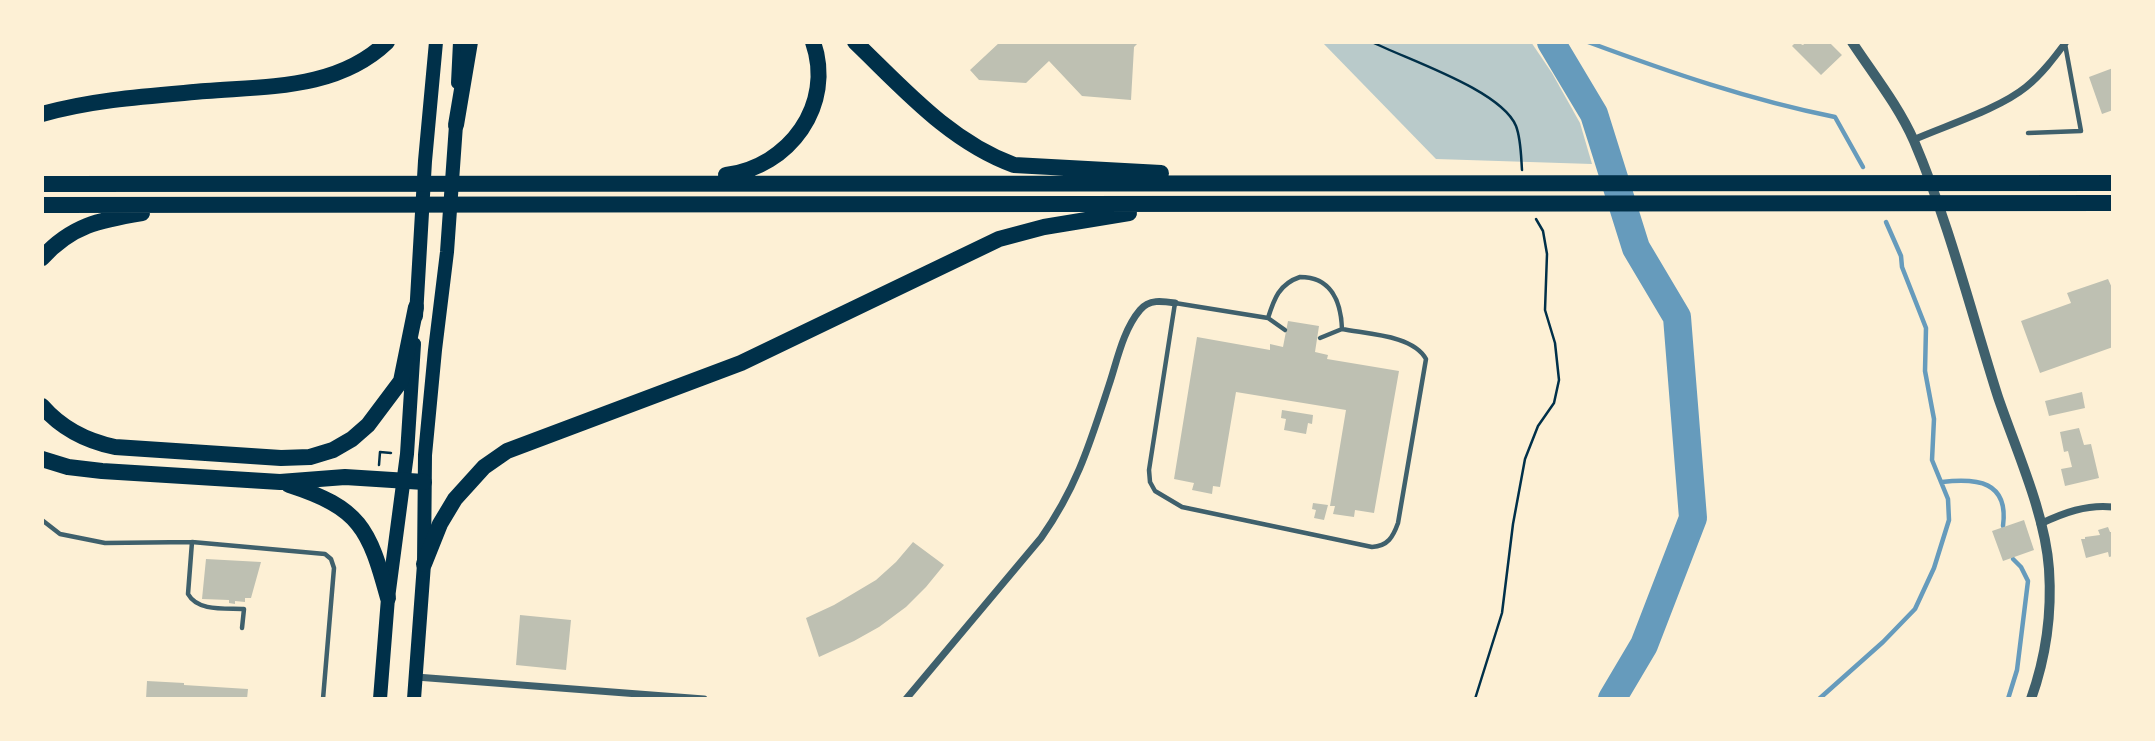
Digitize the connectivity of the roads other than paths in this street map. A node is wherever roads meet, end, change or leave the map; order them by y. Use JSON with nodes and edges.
{"nodes":[{"id":1,"x":387,"y":42,"type":"edge"},
{"id":2,"x":436,"y":42,"type":"edge"},
{"id":3,"x":459,"y":42,"type":"edge"},
{"id":4,"x":470,"y":42,"type":"edge"},
{"id":5,"x":813,"y":42,"type":"edge"},
{"id":6,"x":855,"y":42,"type":"edge"},
{"id":7,"x":1852,"y":42,"type":"edge"},
{"id":8,"x":2065,"y":43,"type":"edge"},
{"id":9,"x":42,"y":114,"type":"edge"},
{"id":10,"x":456,"y":125,"type":"junction"},
{"id":11,"x":2028,"y":133,"type":"dead end"},
{"id":12,"x":1913,"y":140,"type":"junction"},
{"id":13,"x":656,"y":183,"type":"junction"},
{"id":14,"x":1331,"y":183,"type":"junction"},
{"id":15,"x":2113,"y":183,"type":"edge"},
{"id":16,"x":42,"y":184,"type":"edge"},
{"id":17,"x":2113,"y":203,"type":"edge"},
{"id":18,"x":42,"y":205,"type":"edge"},
{"id":19,"x":1174,"y":205,"type":"junction"},
{"id":20,"x":182,"y":206,"type":"junction"},
{"id":21,"x":42,"y":258,"type":"edge"},
{"id":22,"x":1175,"y":303,"type":"junction"},
{"id":23,"x":416,"y":307,"type":"junction"},
{"id":24,"x":1268,"y":318,"type":"junction"},
{"id":25,"x":1342,"y":329,"type":"junction"},
{"id":26,"x":1284,"y":330,"type":"dead end"},
{"id":27,"x":1320,"y":338,"type":"dead end"},
{"id":28,"x":42,"y":406,"type":"edge"},
{"id":29,"x":42,"y":459,"type":"edge"},
{"id":30,"x":405,"y":481,"type":"junction"},
{"id":31,"x":280,"y":482,"type":"junction"},
{"id":32,"x":424,"y":482,"type":"junction"},
{"id":33,"x":2113,"y":507,"type":"edge"},
{"id":34,"x":42,"y":520,"type":"edge"},
{"id":35,"x":2040,"y":524,"type":"junction"},
{"id":36,"x":192,"y":542,"type":"junction"},
{"id":37,"x":424,"y":564,"type":"junction"},
{"id":38,"x":388,"y":598,"type":"junction"},
{"id":39,"x":242,"y":628,"type":"dead end"},
{"id":40,"x":415,"y":677,"type":"junction"},
{"id":41,"x":323,"y":699,"type":"edge"},
{"id":42,"x":380,"y":699,"type":"edge"},
{"id":43,"x":414,"y":699,"type":"edge"},
{"id":44,"x":704,"y":699,"type":"edge"},
{"id":45,"x":906,"y":699,"type":"edge"},
{"id":46,"x":2031,"y":699,"type":"edge"}],
"edges":[{"from":1,"to":9,"type":"highway"},
{"from":2,"to":23,"type":"highway"},
{"from":3,"to":10,"type":"main road"},
{"from":4,"to":10,"type":"highway"},
{"from":5,"to":13,"type":"highway"},
{"from":6,"to":14,"type":"highway"},
{"from":7,"to":12,"type":"street"},
{"from":8,"to":11,"type":"lane"},
{"from":8,"to":12,"type":"street"},
{"from":10,"to":32,"type":"highway"},
{"from":12,"to":35,"type":"street"},
{"from":13,"to":14,"type":"highway"},
{"from":13,"to":16,"type":"highway"},
{"from":14,"to":15,"type":"highway"},
{"from":17,"to":19,"type":"highway"},
{"from":18,"to":20,"type":"highway"},
{"from":19,"to":20,"type":"highway"},
{"from":19,"to":37,"type":"highway"},
{"from":20,"to":21,"type":"highway"},
{"from":22,"to":24,"type":"lane"},
{"from":22,"to":25,"type":"lane"},
{"from":22,"to":45,"type":"street"},
{"from":23,"to":28,"type":"highway"},
{"from":23,"to":30,"type":"highway"},
{"from":24,"to":25,"type":"lane"},
{"from":24,"to":26,"type":"lane"},
{"from":25,"to":27,"type":"lane"},
{"from":29,"to":31,"type":"highway"},
{"from":30,"to":31,"type":"highway"},
{"from":30,"to":32,"type":"highway"},
{"from":30,"to":38,"type":"highway"},
{"from":31,"to":38,"type":"highway"},
{"from":32,"to":37,"type":"highway"},
{"from":33,"to":35,"type":"street"},
{"from":34,"to":36,"type":"lane"},
{"from":35,"to":46,"type":"street"},
{"from":36,"to":39,"type":"lane"},
{"from":36,"to":41,"type":"lane"},
{"from":37,"to":40,"type":"highway"},
{"from":38,"to":42,"type":"highway"},
{"from":40,"to":43,"type":"highway"},
{"from":40,"to":44,"type":"street"}]}
